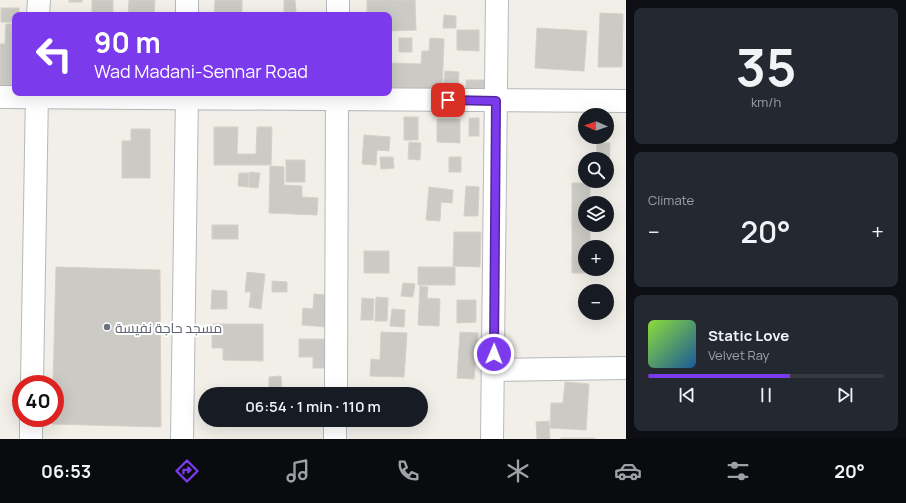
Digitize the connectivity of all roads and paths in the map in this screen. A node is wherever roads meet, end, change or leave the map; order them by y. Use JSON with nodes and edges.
{"nodes":[{"id":1,"x":38,"y":0,"type":"edge"},
{"id":2,"x":188,"y":0,"type":"edge"},
{"id":3,"x":338,"y":0,"type":"edge"},
{"id":4,"x":497,"y":0,"type":"edge"},
{"id":5,"x":38,"y":12,"type":"edge"},
{"id":6,"x":187,"y":12,"type":"edge"},
{"id":7,"x":338,"y":12,"type":"edge"},
{"id":8,"x":18,"y":96,"type":"edge"},
{"id":9,"x":37,"y":96,"type":"edge"},
{"id":10,"x":187,"y":96,"type":"edge"},
{"id":11,"x":337,"y":96,"type":"edge"},
{"id":12,"x":0,"y":97,"type":"edge"},
{"id":13,"x":496,"y":101,"type":"junction"},
{"id":14,"x":626,"y":101,"type":"edge"},
{"id":15,"x":626,"y":368,"type":"edge"},
{"id":16,"x":493,"y":370,"type":"junction"},
{"id":17,"x":32,"y":375,"type":"edge"},
{"id":18,"x":336,"y":387,"type":"edge"},
{"id":19,"x":31,"y":427,"type":"edge"},
{"id":20,"x":336,"y":427,"type":"edge"},
{"id":21,"x":31,"y":439,"type":"edge"},
{"id":22,"x":182,"y":439,"type":"edge"},
{"id":23,"x":335,"y":439,"type":"edge"},
{"id":24,"x":492,"y":439,"type":"edge"}],
"edges":[{"from":1,"to":5,"type":"street"},
{"from":2,"to":6,"type":"street"},
{"from":3,"to":7,"type":"street"},
{"from":4,"to":13,"type":"street"},
{"from":8,"to":12,"type":"street"},
{"from":9,"to":17,"type":"street"},
{"from":10,"to":11,"type":"street"},
{"from":10,"to":22,"type":"street"},
{"from":11,"to":13,"type":"street"},
{"from":11,"to":18,"type":"street"},
{"from":13,"to":14,"type":"street"},
{"from":13,"to":16,"type":"street"},
{"from":15,"to":16,"type":"street"},
{"from":16,"to":24,"type":"street"},
{"from":19,"to":21,"type":"street"},
{"from":20,"to":23,"type":"street"}]}
